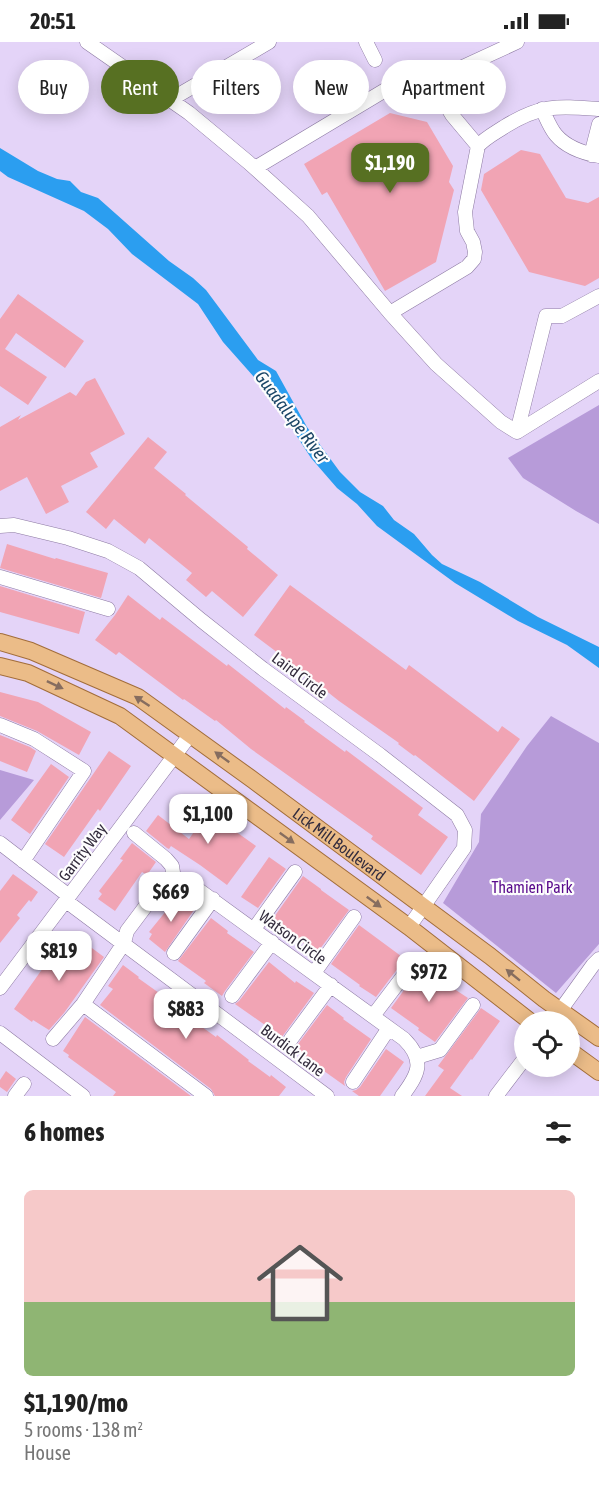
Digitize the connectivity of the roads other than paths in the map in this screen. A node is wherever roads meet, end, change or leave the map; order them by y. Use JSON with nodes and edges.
{"nodes":[{"id":1,"x":87,"y":42,"type":"edge"},
{"id":2,"x":269,"y":42,"type":"edge"},
{"id":3,"x":366,"y":42,"type":"edge"},
{"id":4,"x":517,"y":42,"type":"edge"},
{"id":5,"x":100,"y":48,"type":"edge"},
{"id":6,"x":116,"y":60,"type":"edge"},
{"id":7,"x":375,"y":60,"type":"dead end"},
{"id":8,"x":478,"y":60,"type":"edge"},
{"id":9,"x":381,"y":92,"type":"edge"},
{"id":10,"x":179,"y":95,"type":"edge"},
{"id":11,"x":179,"y":107,"type":"edge"},
{"id":12,"x":542,"y":109,"type":"junction"},
{"id":13,"x":599,"y":109,"type":"edge"},
{"id":14,"x":451,"y":114,"type":"edge"},
{"id":15,"x":599,"y":124,"type":"edge"},
{"id":16,"x":478,"y":146,"type":"junction"},
{"id":17,"x":595,"y":155,"type":"edge"},
{"id":18,"x":255,"y":168,"type":"junction"},
{"id":19,"x":599,"y":296,"type":"edge"},
{"id":20,"x":390,"y":313,"type":"junction"},
{"id":21,"x":599,"y":381,"type":"edge"},
{"id":22,"x":517,"y":432,"type":"junction"},
{"id":23,"x":0,"y":526,"type":"edge"},
{"id":24,"x":0,"y":577,"type":"edge"},
{"id":25,"x":108,"y":609,"type":"dead end"},
{"id":26,"x":0,"y":642,"type":"edge"},
{"id":27,"x":0,"y":666,"type":"edge"},
{"id":28,"x":0,"y":725,"type":"edge"},
{"id":29,"x":190,"y":735,"type":"junction"},
{"id":30,"x":174,"y":756,"type":"junction"},
{"id":31,"x":134,"y":833,"type":"dead end"},
{"id":32,"x":0,"y":843,"type":"edge"},
{"id":33,"x":23,"y":861,"type":"junction"},
{"id":34,"x":295,"y":872,"type":"dead end"},
{"id":35,"x":174,"y":879,"type":"junction"},
{"id":36,"x":68,"y":898,"type":"junction"},
{"id":37,"x":213,"y":900,"type":"junction"},
{"id":38,"x":422,"y":907,"type":"junction"},
{"id":39,"x":354,"y":917,"type":"dead end"},
{"id":40,"x":409,"y":927,"type":"junction"},
{"id":41,"x":254,"y":929,"type":"junction"},
{"id":42,"x":272,"y":942,"type":"junction"},
{"id":43,"x":124,"y":943,"type":"junction"},
{"id":44,"x":174,"y":953,"type":"dead end"},
{"id":45,"x":599,"y":959,"type":"edge"},
{"id":46,"x":414,"y":962,"type":"dead end"},
{"id":47,"x":314,"y":973,"type":"junction"},
{"id":48,"x":331,"y":985,"type":"junction"},
{"id":49,"x":0,"y":988,"type":"edge"},
{"id":50,"x":232,"y":996,"type":"dead end"},
{"id":51,"x":83,"y":1004,"type":"junction"},
{"id":52,"x":473,"y":1005,"type":"dead end"},
{"id":53,"x":517,"y":1011,"type":"edge"},
{"id":54,"x":550,"y":1011,"type":"edge"},
{"id":55,"x":560,"y":1011,"type":"edge"},
{"id":56,"x":373,"y":1016,"type":"junction"},
{"id":57,"x":389,"y":1028,"type":"junction"},
{"id":58,"x":580,"y":1028,"type":"edge"},
{"id":59,"x":0,"y":1033,"type":"edge"},
{"id":60,"x":599,"y":1038,"type":"edge"},
{"id":61,"x":53,"y":1039,"type":"dead end"},
{"id":62,"x":291,"y":1039,"type":"dead end"},
{"id":63,"x":417,"y":1057,"type":"junction"},
{"id":64,"x":580,"y":1058,"type":"edge"},
{"id":65,"x":514,"y":1072,"type":"edge"},
{"id":66,"x":599,"y":1072,"type":"edge"},
{"id":67,"x":353,"y":1082,"type":"dead end"},
{"id":68,"x":24,"y":1084,"type":"dead end"},
{"id":69,"x":15,"y":1096,"type":"edge"},
{"id":70,"x":83,"y":1096,"type":"edge"},
{"id":71,"x":206,"y":1096,"type":"edge"},
{"id":72,"x":327,"y":1096,"type":"edge"},
{"id":73,"x":402,"y":1096,"type":"edge"},
{"id":74,"x":496,"y":1096,"type":"edge"}],
"edges":[{"from":1,"to":5,"type":"street"},
{"from":2,"to":10,"type":"street"},
{"from":3,"to":7,"type":"street"},
{"from":4,"to":8,"type":"street"},
{"from":5,"to":6,"type":"street"},
{"from":9,"to":18,"type":"street"},
{"from":11,"to":18,"type":"street"},
{"from":12,"to":13,"type":"street"},
{"from":12,"to":16,"type":"street"},
{"from":12,"to":17,"type":"street"},
{"from":14,"to":16,"type":"street"},
{"from":15,"to":17,"type":"street"},
{"from":16,"to":20,"type":"street"},
{"from":18,"to":20,"type":"street"},
{"from":19,"to":22,"type":"street"},
{"from":20,"to":22,"type":"street"},
{"from":21,"to":22,"type":"street"},
{"from":23,"to":38,"type":"street","name":"Laird Circle"},
{"from":24,"to":25,"type":"street"},
{"from":29,"to":26,"type":"main road","name":"Lick Mill Boulevard","one_way":true},
{"from":27,"to":30,"type":"main road","name":"Lick Mill Boulevard","one_way":true},
{"from":28,"to":33,"type":"street"},
{"from":29,"to":30,"type":"street","name":"Garrity Way"},
{"from":38,"to":29,"type":"main road","name":"Lick Mill Boulevard","one_way":true},
{"from":30,"to":36,"type":"street","name":"Garrity Way"},
{"from":30,"to":40,"type":"main road","name":"Lick Mill Boulevard","one_way":true},
{"from":31,"to":35,"type":"street"},
{"from":32,"to":33,"type":"street","name":"Burdick Lane"},
{"from":33,"to":36,"type":"street","name":"Burdick Lane"},
{"from":34,"to":41,"type":"street"},
{"from":35,"to":37,"type":"street","name":"Watson Circle"},
{"from":35,"to":43,"type":"street"},
{"from":36,"to":43,"type":"street","name":"Burdick Lane"},
{"from":36,"to":49,"type":"street","name":"Garrity Way"},
{"from":37,"to":41,"type":"street","name":"Watson Circle"},
{"from":37,"to":44,"type":"street"},
{"from":38,"to":40,"type":"street","name":"Laird Circle"},
{"from":54,"to":38,"type":"main road","name":"Lick Mill Boulevard","one_way":true},
{"from":39,"to":47,"type":"street"},
{"from":40,"to":53,"type":"main road","name":"Lick Mill Boulevard"},
{"from":41,"to":42,"type":"street","name":"Watson Circle"},
{"from":42,"to":47,"type":"street","name":"Watson Circle"},
{"from":42,"to":50,"type":"street"},
{"from":43,"to":51,"type":"street"},
{"from":43,"to":72,"type":"street","name":"Burdick Lane"},
{"from":45,"to":55,"type":"street"},
{"from":46,"to":56,"type":"street"},
{"from":47,"to":48,"type":"street","name":"Watson Circle"},
{"from":48,"to":56,"type":"street","name":"Watson Circle"},
{"from":48,"to":62,"type":"street"},
{"from":51,"to":61,"type":"street"},
{"from":51,"to":71,"type":"street"},
{"from":52,"to":63,"type":"street"},
{"from":56,"to":57,"type":"street","name":"Watson Circle"},
{"from":57,"to":63,"type":"street","name":"Watson Circle"},
{"from":57,"to":67,"type":"street"},
{"from":58,"to":60,"type":"main road","name":"Lick Mill Boulevard"},
{"from":59,"to":70,"type":"street"},
{"from":63,"to":73,"type":"street"},
{"from":64,"to":66,"type":"main road"},
{"from":65,"to":74,"type":"street"},
{"from":68,"to":69,"type":"street"}]}
